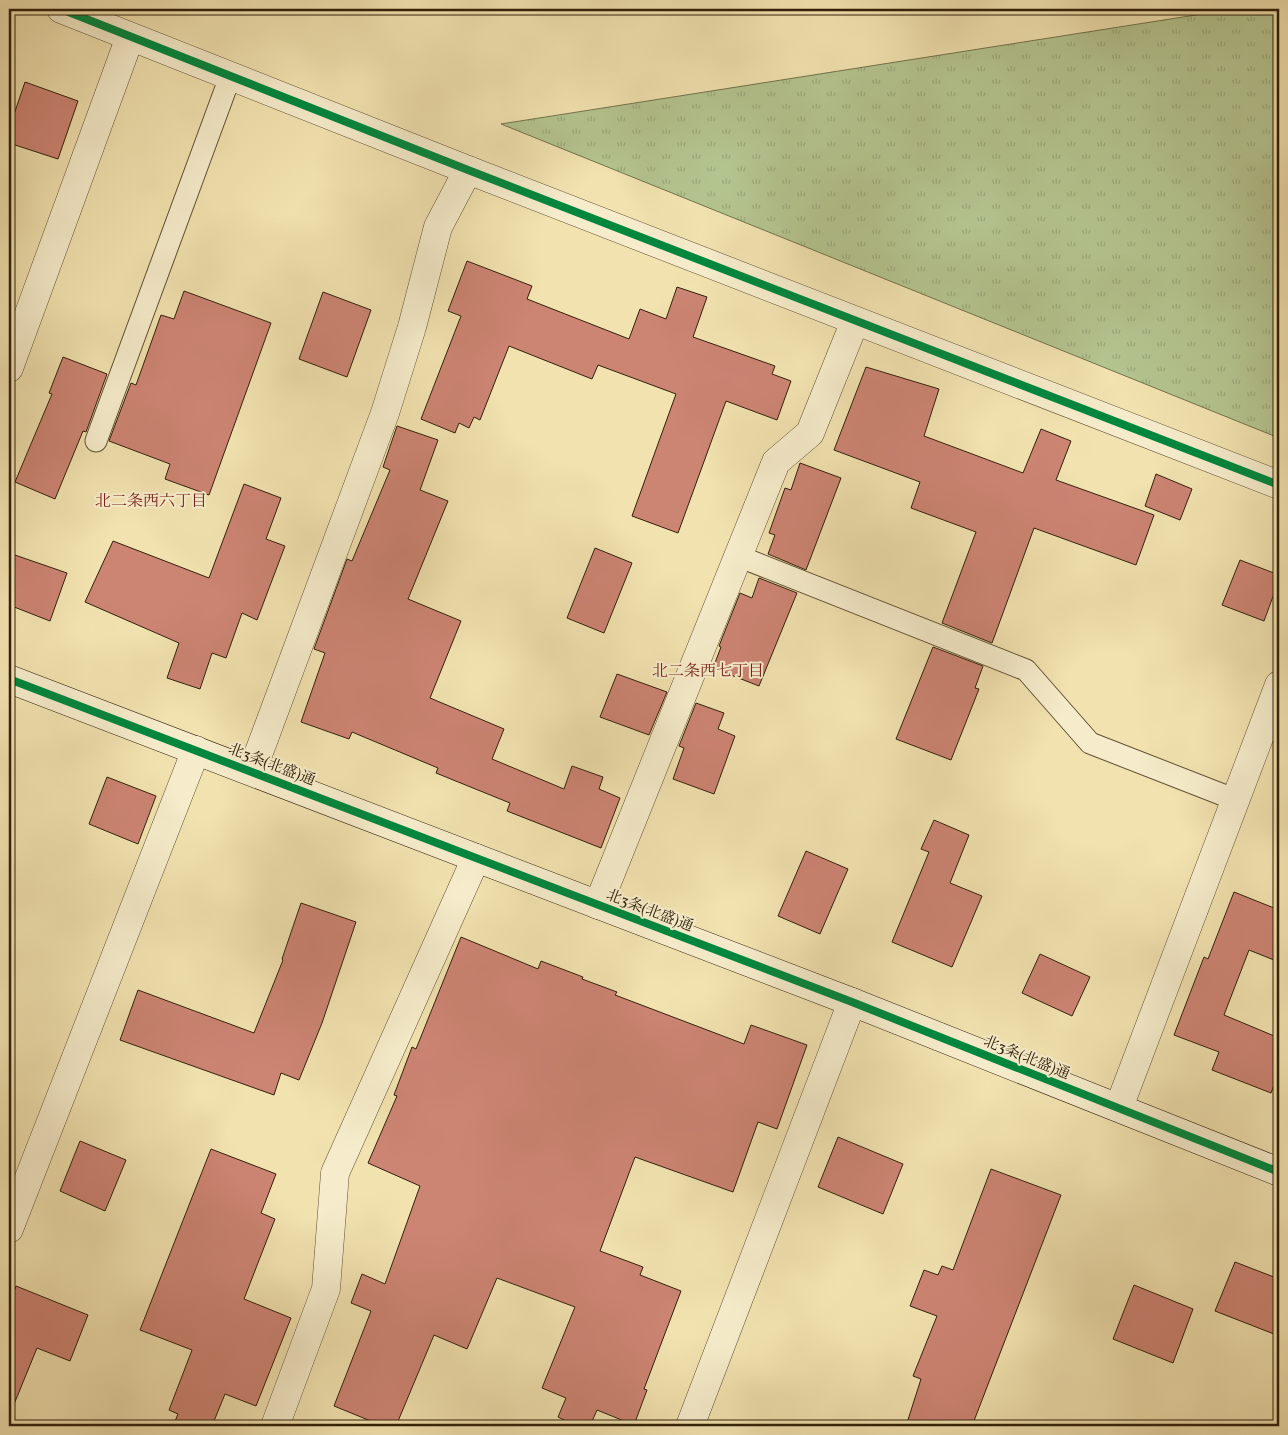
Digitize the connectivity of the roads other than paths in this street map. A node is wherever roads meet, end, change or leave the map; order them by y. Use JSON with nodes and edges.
{"nodes":[{"id":1,"x":61,"y":9,"type":"edge"},
{"id":2,"x":130,"y":37,"type":"junction"},
{"id":3,"x":230,"y":76,"type":"junction"},
{"id":4,"x":468,"y":170,"type":"junction"},
{"id":5,"x":855,"y":321,"type":"junction"},
{"id":6,"x":9,"y":368,"type":"edge"},
{"id":7,"x":96,"y":441,"type":"dead end"},
{"id":8,"x":1279,"y":486,"type":"edge"},
{"id":9,"x":738,"y":556,"type":"junction"},
{"id":10,"x":9,"y":678,"type":"edge"},
{"id":11,"x":1279,"y":685,"type":"edge"},
{"id":12,"x":196,"y":750,"type":"junction"},
{"id":13,"x":252,"y":772,"type":"junction"},
{"id":14,"x":1236,"y":800,"type":"junction"},
{"id":15,"x":476,"y":858,"type":"junction"},
{"id":16,"x":598,"y":905,"type":"junction"},
{"id":17,"x":852,"y":1002,"type":"junction"},
{"id":18,"x":1118,"y":1108,"type":"junction"},
{"id":19,"x":1279,"y":1172,"type":"edge"},
{"id":20,"x":9,"y":1229,"type":"edge"},
{"id":21,"x":275,"y":1426,"type":"edge"},
{"id":22,"x":690,"y":1426,"type":"edge"}],
"edges":[{"from":1,"to":2,"type":"street"},
{"from":2,"to":3,"type":"street"},
{"from":2,"to":6,"type":"street"},
{"from":3,"to":4,"type":"street"},
{"from":3,"to":7,"type":"lane"},
{"from":4,"to":5,"type":"street"},
{"from":4,"to":13,"type":"street"},
{"from":5,"to":8,"type":"street"},
{"from":5,"to":9,"type":"street"},
{"from":9,"to":14,"type":"lane"},
{"from":9,"to":16,"type":"street"},
{"from":10,"to":12,"type":"street","name":"北3条(北盛)通"},
{"from":11,"to":14,"type":"street"},
{"from":12,"to":13,"type":"street","name":"北3条(北盛)通"},
{"from":12,"to":20,"type":"street"},
{"from":13,"to":15,"type":"street","name":"北3条(北盛)通"},
{"from":14,"to":18,"type":"street"},
{"from":15,"to":16,"type":"street","name":"北3条(北盛)通"},
{"from":15,"to":21,"type":"street"},
{"from":16,"to":17,"type":"street","name":"北3条(北盛)通"},
{"from":17,"to":18,"type":"street","name":"北3条(北盛)通"},
{"from":17,"to":22,"type":"street"},
{"from":18,"to":19,"type":"street","name":"北3条(北盛)通"}]}
